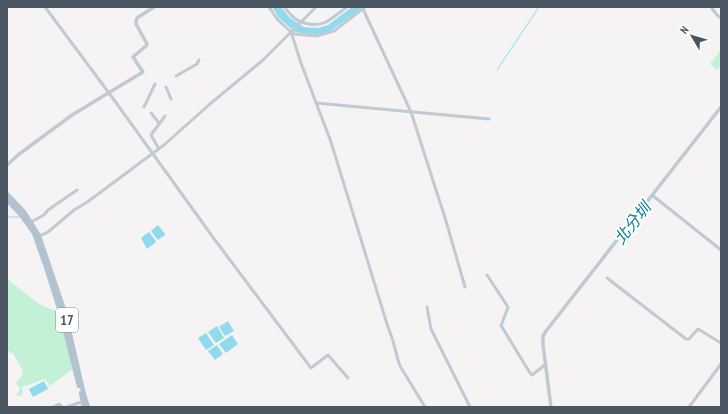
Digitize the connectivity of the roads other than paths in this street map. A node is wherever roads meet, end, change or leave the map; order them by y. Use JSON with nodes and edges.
{"nodes":[{"id":1,"x":45,"y":7,"type":"edge"},
{"id":2,"x":154,"y":7,"type":"edge"},
{"id":3,"x":269,"y":7,"type":"edge"},
{"id":4,"x":284,"y":7,"type":"edge"},
{"id":5,"x":316,"y":7,"type":"edge"},
{"id":6,"x":347,"y":7,"type":"edge"},
{"id":7,"x":711,"y":7,"type":"edge"},
{"id":8,"x":364,"y":8,"type":"edge"},
{"id":9,"x":721,"y":18,"type":"edge"},
{"id":10,"x":302,"y":22,"type":"junction"},
{"id":11,"x":291,"y":32,"type":"junction"},
{"id":12,"x":199,"y":60,"type":"dead end"},
{"id":13,"x":176,"y":76,"type":"dead end"},
{"id":14,"x":155,"y":84,"type":"dead end"},
{"id":15,"x":166,"y":87,"type":"dead end"},
{"id":16,"x":109,"y":93,"type":"junction"},
{"id":17,"x":171,"y":99,"type":"dead end"},
{"id":18,"x":316,"y":103,"type":"junction"},
{"id":19,"x":721,"y":106,"type":"edge"},
{"id":20,"x":144,"y":107,"type":"dead end"},
{"id":21,"x":411,"y":112,"type":"junction"},
{"id":22,"x":151,"y":113,"type":"dead end"},
{"id":23,"x":165,"y":116,"type":"dead end"},
{"id":24,"x":490,"y":119,"type":"dead end"},
{"id":25,"x":159,"y":123,"type":"junction"},
{"id":26,"x":160,"y":149,"type":"junction"},
{"id":27,"x":153,"y":154,"type":"junction"},
{"id":28,"x":7,"y":165,"type":"edge"},
{"id":29,"x":77,"y":190,"type":"dead end"},
{"id":30,"x":7,"y":194,"type":"edge"},
{"id":31,"x":653,"y":196,"type":"junction"},
{"id":32,"x":7,"y":200,"type":"edge"},
{"id":33,"x":31,"y":222,"type":"junction"},
{"id":34,"x":37,"y":237,"type":"junction"},
{"id":35,"x":721,"y":250,"type":"edge"},
{"id":36,"x":487,"y":275,"type":"dead end"},
{"id":37,"x":607,"y":278,"type":"dead end"},
{"id":38,"x":465,"y":287,"type":"dead end"},
{"id":39,"x":427,"y":307,"type":"dead end"},
{"id":40,"x":721,"y":344,"type":"edge"},
{"id":41,"x":546,"y":364,"type":"junction"},
{"id":42,"x":721,"y":364,"type":"edge"},
{"id":43,"x":348,"y":378,"type":"dead end"},
{"id":44,"x":85,"y":401,"type":"junction"},
{"id":45,"x":53,"y":407,"type":"edge"},
{"id":46,"x":62,"y":407,"type":"edge"},
{"id":47,"x":67,"y":407,"type":"edge"},
{"id":48,"x":84,"y":407,"type":"edge"},
{"id":49,"x":88,"y":407,"type":"edge"},
{"id":50,"x":425,"y":407,"type":"edge"},
{"id":51,"x":470,"y":407,"type":"edge"},
{"id":52,"x":551,"y":407,"type":"edge"},
{"id":53,"x":689,"y":407,"type":"edge"}],
"edges":[{"from":1,"to":16,"type":"street"},
{"from":2,"to":16,"type":"street"},
{"from":3,"to":11,"type":"street"},
{"from":4,"to":10,"type":"street"},
{"from":5,"to":10,"type":"street"},
{"from":6,"to":10,"type":"street"},
{"from":7,"to":9,"type":"street"},
{"from":8,"to":11,"type":"street"},
{"from":8,"to":21,"type":"street"},
{"from":10,"to":11,"type":"street"},
{"from":11,"to":18,"type":"street"},
{"from":11,"to":26,"type":"street"},
{"from":12,"to":13,"type":"street"},
{"from":14,"to":20,"type":"street"},
{"from":15,"to":17,"type":"street"},
{"from":16,"to":27,"type":"street"},
{"from":16,"to":28,"type":"street"},
{"from":18,"to":21,"type":"street"},
{"from":18,"to":50,"type":"street"},
{"from":19,"to":31,"type":"street"},
{"from":21,"to":24,"type":"street"},
{"from":21,"to":38,"type":"street"},
{"from":22,"to":25,"type":"street"},
{"from":23,"to":25,"type":"street"},
{"from":25,"to":26,"type":"street"},
{"from":26,"to":27,"type":"street"},
{"from":27,"to":34,"type":"street"},
{"from":27,"to":43,"type":"street"},
{"from":29,"to":33,"type":"street"},
{"from":30,"to":33,"type":"main road","number":"17"},
{"from":31,"to":35,"type":"street"},
{"from":31,"to":41,"type":"street"},
{"from":32,"to":34,"type":"main road","number":"17"},
{"from":33,"to":34,"type":"main road","number":"17"},
{"from":34,"to":44,"type":"main road","number":"17"},
{"from":36,"to":41,"type":"street"},
{"from":37,"to":40,"type":"street"},
{"from":39,"to":51,"type":"street"},
{"from":41,"to":52,"type":"street"},
{"from":42,"to":53,"type":"street"},
{"from":44,"to":47,"type":"street"},
{"from":44,"to":48,"type":"main road","number":"17"},
{"from":44,"to":49,"type":"main road","number":"17"},
{"from":45,"to":46,"type":"street"}]}
